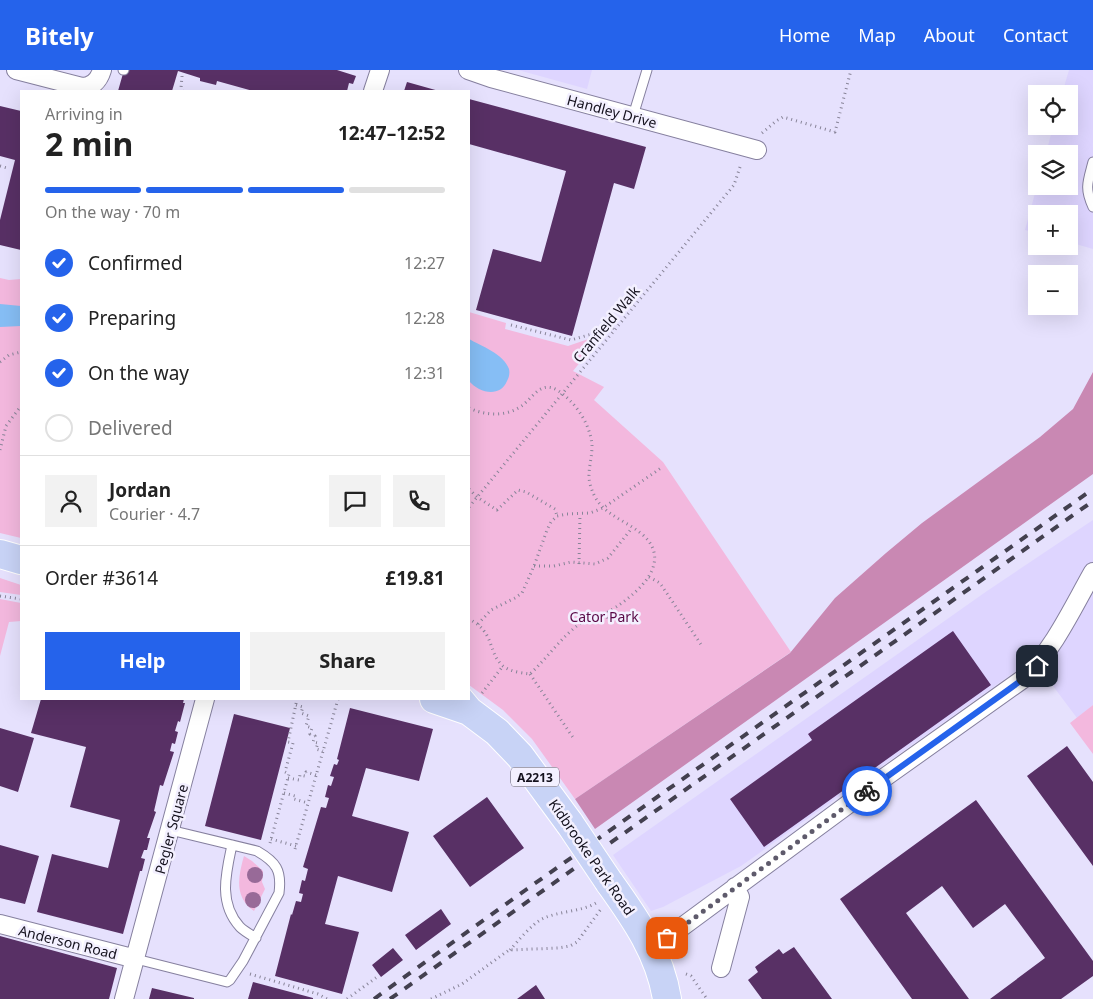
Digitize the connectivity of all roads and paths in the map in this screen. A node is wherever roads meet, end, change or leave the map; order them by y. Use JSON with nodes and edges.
{"nodes":[{"id":1,"x":16,"y":70,"type":"edge"},
{"id":2,"x":102,"y":70,"type":"edge"},
{"id":3,"x":380,"y":70,"type":"edge"},
{"id":4,"x":468,"y":70,"type":"edge"},
{"id":5,"x":647,"y":70,"type":"edge"},
{"id":6,"x":851,"y":70,"type":"edge"},
{"id":7,"x":182,"y":76,"type":"dead end"},
{"id":8,"x":182,"y":90,"type":"edge"},
{"id":9,"x":373,"y":90,"type":"edge"},
{"id":10,"x":633,"y":116,"type":"junction"},
{"id":11,"x":752,"y":148,"type":"junction"},
{"id":12,"x":1093,"y":162,"type":"edge"},
{"id":13,"x":0,"y":166,"type":"edge"},
{"id":14,"x":7,"y":168,"type":"dead end"},
{"id":15,"x":1093,"y":207,"type":"edge"},
{"id":16,"x":511,"y":325,"type":"dead end"},
{"id":17,"x":618,"y":327,"type":"junction"},
{"id":18,"x":20,"y":352,"type":"edge"},
{"id":19,"x":0,"y":362,"type":"edge"},
{"id":20,"x":562,"y":394,"type":"junction"},
{"id":21,"x":20,"y":407,"type":"edge"},
{"id":22,"x":470,"y":408,"type":"edge"},
{"id":23,"x":0,"y":450,"type":"edge"},
{"id":24,"x":661,"y":468,"type":"dead end"},
{"id":25,"x":470,"y":490,"type":"edge"},
{"id":26,"x":477,"y":497,"type":"junction"},
{"id":27,"x":470,"y":506,"type":"edge"},
{"id":28,"x":603,"y":508,"type":"junction"},
{"id":29,"x":580,"y":514,"type":"junction"},
{"id":30,"x":557,"y":516,"type":"junction"},
{"id":31,"x":632,"y":528,"type":"junction"},
{"id":32,"x":0,"y":554,"type":"edge"},
{"id":33,"x":20,"y":560,"type":"edge"},
{"id":34,"x":535,"y":564,"type":"junction"},
{"id":35,"x":579,"y":564,"type":"junction"},
{"id":36,"x":1093,"y":572,"type":"edge"},
{"id":37,"x":650,"y":577,"type":"junction"},
{"id":38,"x":0,"y":596,"type":"edge"},
{"id":39,"x":20,"y":599,"type":"edge"},
{"id":40,"x":605,"y":613,"type":"junction"},
{"id":41,"x":470,"y":620,"type":"edge"},
{"id":42,"x":478,"y":624,"type":"junction"},
{"id":43,"x":612,"y":625,"type":"dead end"},
{"id":44,"x":702,"y":646,"type":"dead end"},
{"id":45,"x":503,"y":666,"type":"junction"},
{"id":46,"x":530,"y":674,"type":"junction"},
{"id":47,"x":205,"y":700,"type":"edge"},
{"id":48,"x":297,"y":700,"type":"edge"},
{"id":49,"x":338,"y":700,"type":"edge"},
{"id":50,"x":446,"y":700,"type":"edge"},
{"id":51,"x":469,"y":702,"type":"edge"},
{"id":52,"x":296,"y":705,"type":"junction"},
{"id":53,"x":574,"y":739,"type":"dead end"},
{"id":54,"x":323,"y":751,"type":"junction"},
{"id":55,"x":316,"y":775,"type":"junction"},
{"id":56,"x":288,"y":778,"type":"junction"},
{"id":57,"x":284,"y":793,"type":"junction"},
{"id":58,"x":308,"y":803,"type":"junction"},
{"id":59,"x":170,"y":830,"type":"junction"},
{"id":60,"x":232,"y":845,"type":"junction"},
{"id":61,"x":735,"y":887,"type":"junction"},
{"id":62,"x":606,"y":894,"type":"junction"},
{"id":63,"x":591,"y":906,"type":"dead end"},
{"id":64,"x":0,"y":924,"type":"edge"},
{"id":65,"x":256,"y":938,"type":"junction"},
{"id":66,"x":652,"y":949,"type":"junction"},
{"id":67,"x":509,"y":950,"type":"junction"},
{"id":68,"x":136,"y":959,"type":"junction"},
{"id":69,"x":722,"y":968,"type":"dead end"},
{"id":70,"x":237,"y":970,"type":"junction"},
{"id":71,"x":377,"y":977,"type":"dead end"},
{"id":72,"x":124,"y":999,"type":"edge"},
{"id":73,"x":327,"y":999,"type":"edge"},
{"id":74,"x":347,"y":999,"type":"edge"},
{"id":75,"x":431,"y":999,"type":"edge"},
{"id":76,"x":667,"y":999,"type":"edge"}],
"edges":[{"from":1,"to":2,"type":"street"},
{"from":3,"to":9,"type":"street"},
{"from":4,"to":10,"type":"street","name":"Handley Drive"},
{"from":5,"to":10,"type":"lane"},
{"from":6,"to":11,"type":"path"},
{"from":7,"to":8,"type":"path"},
{"from":10,"to":11,"type":"street","name":"Handley Drive"},
{"from":11,"to":17,"type":"path","name":"Cranfield Walk"},
{"from":12,"to":15,"type":"lane"},
{"from":13,"to":14,"type":"path"},
{"from":16,"to":17,"type":"path"},
{"from":17,"to":20,"type":"path","name":"Cranfield Walk"},
{"from":18,"to":19,"type":"path"},
{"from":20,"to":22,"type":"path"},
{"from":20,"to":26,"type":"path","name":"Cranfield Walk"},
{"from":20,"to":28,"type":"path"},
{"from":21,"to":23,"type":"path"},
{"from":24,"to":28,"type":"path"},
{"from":25,"to":26,"type":"path"},
{"from":26,"to":27,"type":"path","name":"Cranfield Walk"},
{"from":26,"to":30,"type":"path"},
{"from":28,"to":29,"type":"path"},
{"from":28,"to":31,"type":"path"},
{"from":29,"to":30,"type":"path"},
{"from":29,"to":35,"type":"path"},
{"from":30,"to":34,"type":"path"},
{"from":31,"to":35,"type":"path"},
{"from":31,"to":37,"type":"path"},
{"from":32,"to":33,"type":"highway"},
{"from":34,"to":35,"type":"path"},
{"from":34,"to":42,"type":"path"},
{"from":36,"to":61,"type":"street"},
{"from":37,"to":40,"type":"path"},
{"from":37,"to":44,"type":"path"},
{"from":38,"to":39,"type":"path"},
{"from":40,"to":43,"type":"path"},
{"from":40,"to":46,"type":"path"},
{"from":41,"to":42,"type":"path"},
{"from":42,"to":45,"type":"path"},
{"from":45,"to":46,"type":"path"},
{"from":45,"to":51,"type":"path"},
{"from":46,"to":53,"type":"path"},
{"from":47,"to":59,"type":"street","name":"Pegler Square"},
{"from":48,"to":52,"type":"path"},
{"from":49,"to":54,"type":"path"},
{"from":50,"to":51,"type":"highway","name":"Kidbrooke Park Road","number":"A2213"},
{"from":51,"to":62,"type":"highway","name":"Kidbrooke Park Road","number":"A2213","bridge":true},
{"from":52,"to":54,"type":"path"},
{"from":52,"to":56,"type":"path"},
{"from":54,"to":55,"type":"path"},
{"from":55,"to":56,"type":"path"},
{"from":55,"to":58,"type":"path"},
{"from":56,"to":57,"type":"path"},
{"from":57,"to":58,"type":"path"},
{"from":57,"to":58,"type":"path"},
{"from":59,"to":60,"type":"lane"},
{"from":59,"to":68,"type":"street","name":"Pegler Square"},
{"from":60,"to":65,"type":"lane"},
{"from":60,"to":65,"type":"lane"},
{"from":61,"to":66,"type":"street"},
{"from":61,"to":69,"type":"street"},
{"from":62,"to":66,"type":"highway","name":"Kidbrooke Park Road","number":"A2213"},
{"from":62,"to":67,"type":"path"},
{"from":63,"to":67,"type":"path"},
{"from":64,"to":68,"type":"street","name":"Anderson Road"},
{"from":65,"to":70,"type":"lane"},
{"from":66,"to":76,"type":"highway","name":"Kidbrooke Park Road","number":"A2213"},
{"from":67,"to":75,"type":"path"},
{"from":68,"to":70,"type":"lane"},
{"from":68,"to":72,"type":"street","name":"Pegler Square"},
{"from":70,"to":73,"type":"path"},
{"from":71,"to":74,"type":"path"}]}
